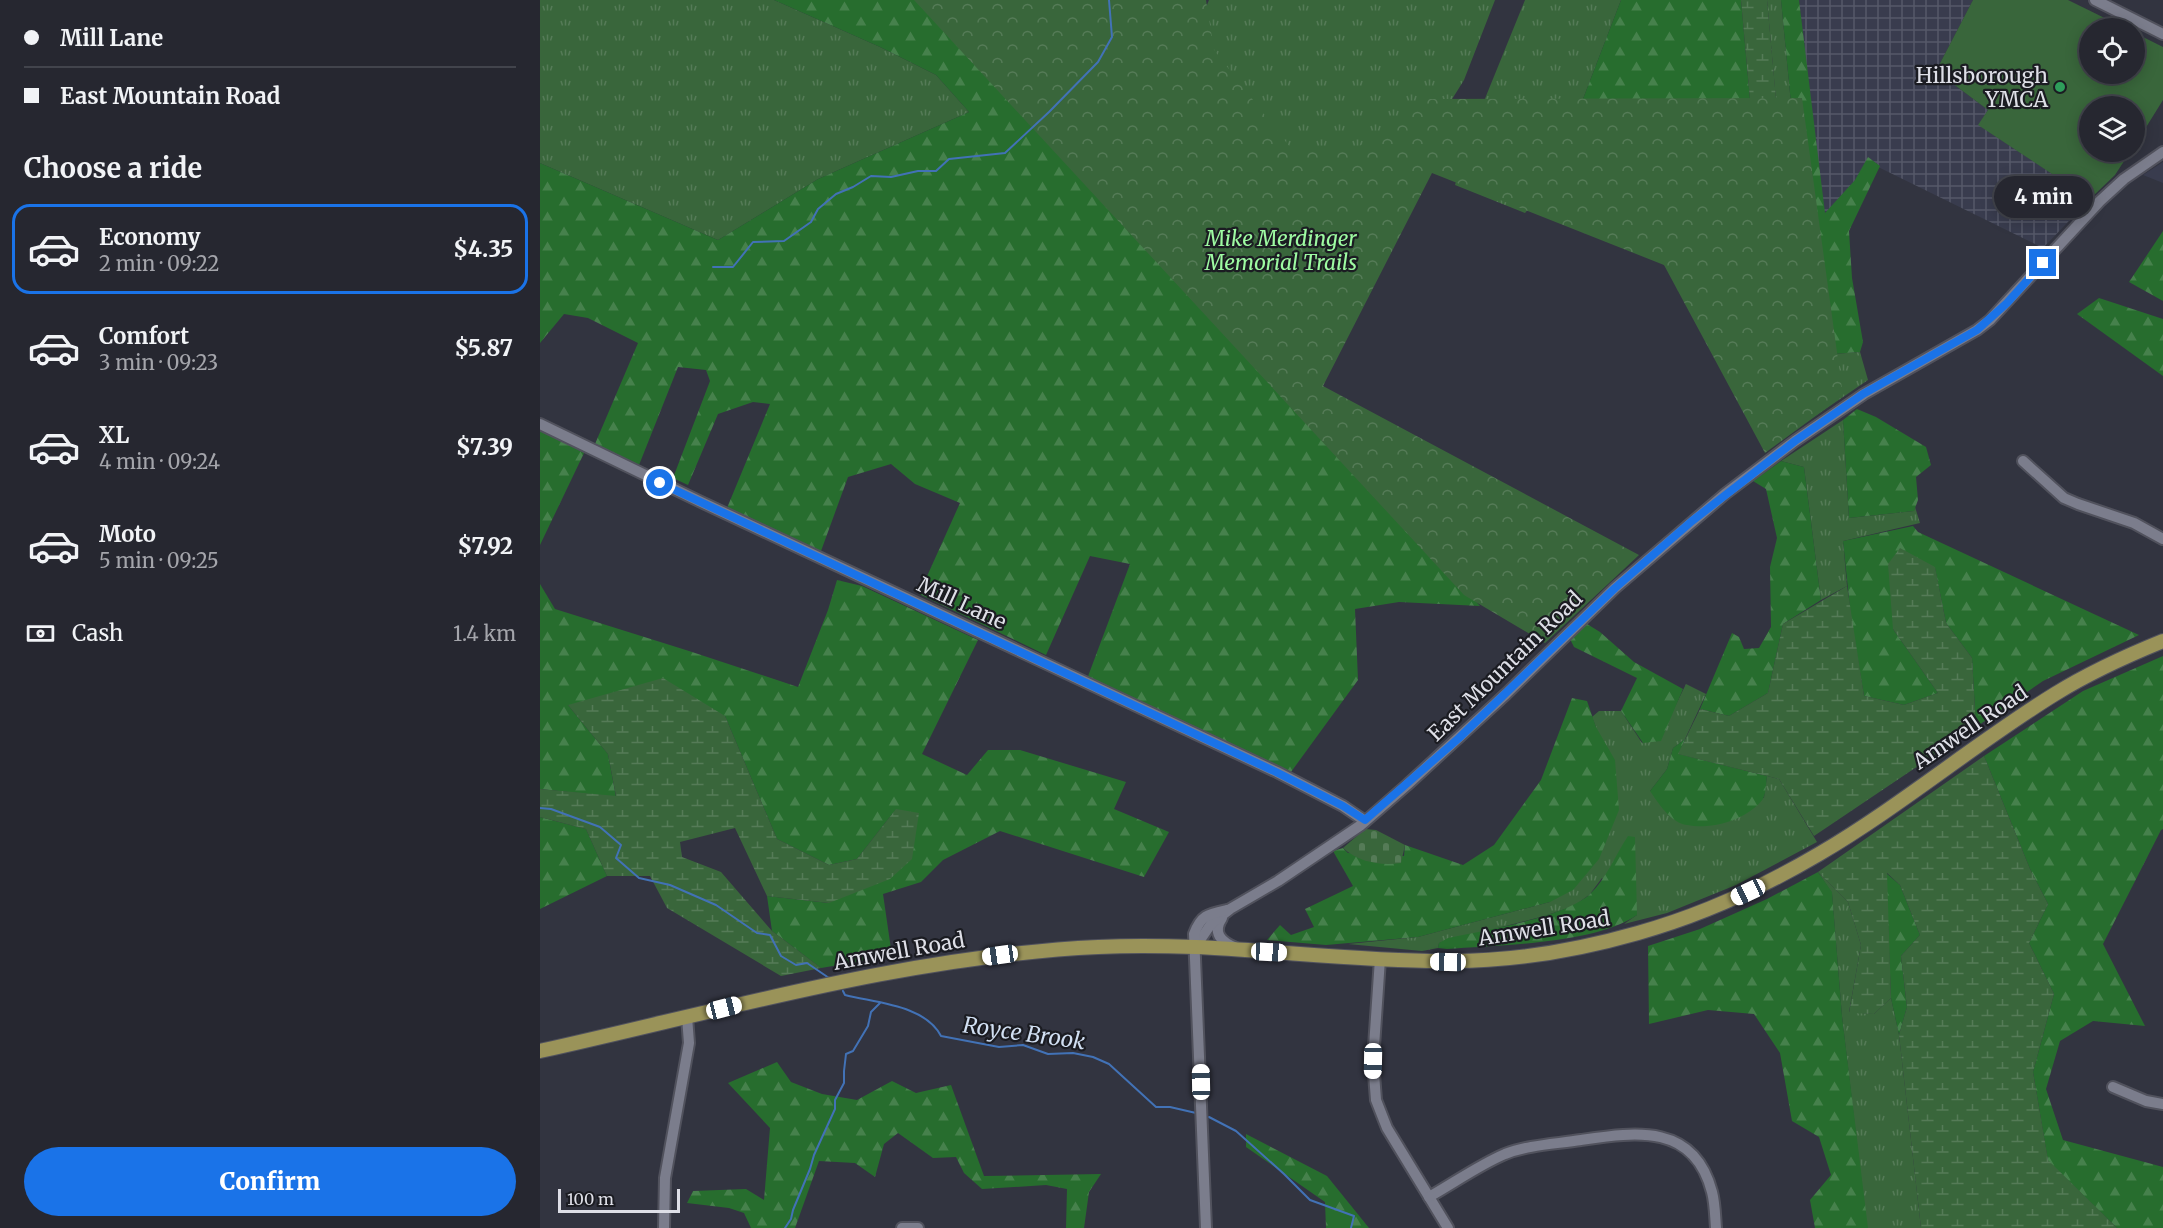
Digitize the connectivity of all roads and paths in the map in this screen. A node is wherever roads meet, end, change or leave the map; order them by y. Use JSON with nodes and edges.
{"nodes":[{"id":1,"x":2095,"y":0,"type":"edge"},
{"id":2,"x":2163,"y":34,"type":"edge"},
{"id":3,"x":2163,"y":152,"type":"edge"},
{"id":4,"x":540,"y":424,"type":"edge"},
{"id":5,"x":2023,"y":461,"type":"dead end"},
{"id":6,"x":2163,"y":539,"type":"edge"},
{"id":7,"x":2163,"y":641,"type":"edge"},
{"id":8,"x":1365,"y":820,"type":"junction"},
{"id":9,"x":1226,"y":913,"type":"junction"},
{"id":10,"x":1196,"y":946,"type":"junction"},
{"id":11,"x":1239,"y":950,"type":"junction"},
{"id":12,"x":1380,"y":959,"type":"junction"},
{"id":13,"x":687,"y":1017,"type":"junction"},
{"id":14,"x":540,"y":1051,"type":"edge"},
{"id":15,"x":2113,"y":1087,"type":"dead end"},
{"id":16,"x":2163,"y":1104,"type":"edge"},
{"id":17,"x":1429,"y":1197,"type":"junction"},
{"id":18,"x":664,"y":1228,"type":"edge"},
{"id":19,"x":902,"y":1228,"type":"edge"},
{"id":20,"x":918,"y":1228,"type":"edge"},
{"id":21,"x":1206,"y":1228,"type":"edge"},
{"id":22,"x":1448,"y":1228,"type":"edge"},
{"id":23,"x":1716,"y":1228,"type":"edge"}],
"edges":[{"from":1,"to":2,"type":"street"},
{"from":3,"to":8,"type":"street","name":"East Mountain Road"},
{"from":4,"to":8,"type":"street","name":"Mill Lane"},
{"from":5,"to":6,"type":"street"},
{"from":7,"to":12,"type":"main road","name":"Amwell Road"},
{"from":8,"to":9,"type":"street","name":"East Mountain Road"},
{"from":9,"to":10,"type":"street","name":"East Mountain Road"},
{"from":9,"to":11,"type":"street"},
{"from":10,"to":11,"type":"main road","name":"Amwell Road"},
{"from":10,"to":13,"type":"main road","name":"Amwell Road"},
{"from":10,"to":21,"type":"street","name":"East Mountain Road"},
{"from":11,"to":12,"type":"main road","name":"Amwell Road"},
{"from":12,"to":17,"type":"street"},
{"from":13,"to":14,"type":"main road","name":"Amwell Road"},
{"from":13,"to":18,"type":"street"},
{"from":15,"to":16,"type":"street"},
{"from":17,"to":22,"type":"street"},
{"from":17,"to":23,"type":"street"},
{"from":19,"to":20,"type":"street"}]}
